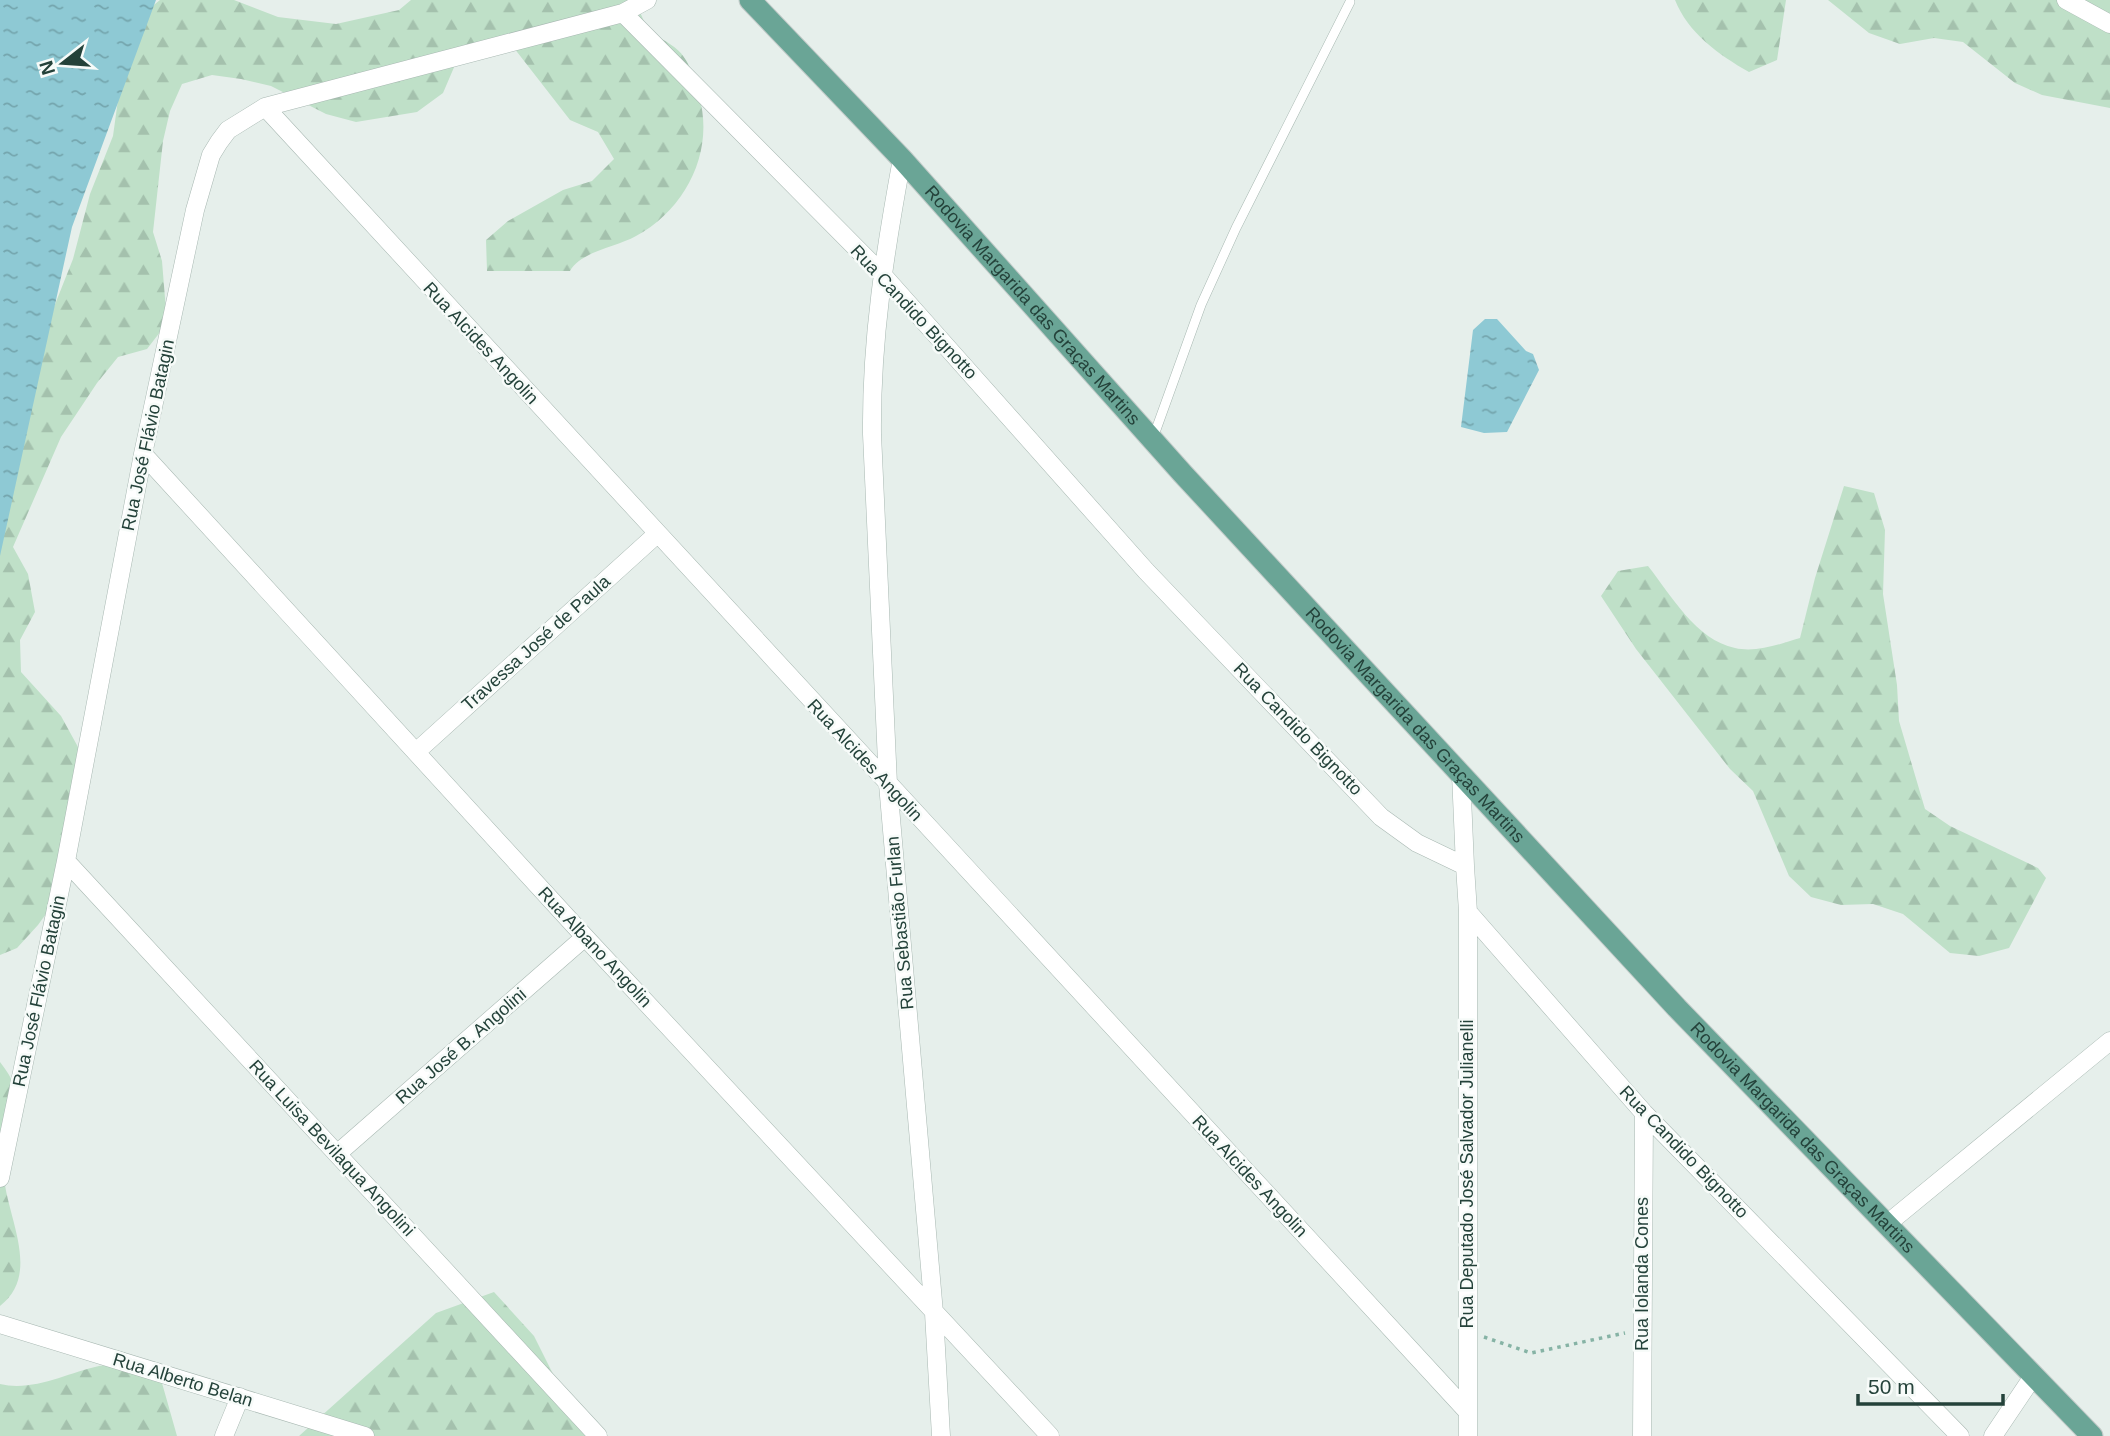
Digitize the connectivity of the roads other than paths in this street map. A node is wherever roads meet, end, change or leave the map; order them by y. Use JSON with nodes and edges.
{"nodes":[{"id":1,"x":647,"y":0,"type":"edge"},
{"id":2,"x":750,"y":0,"type":"edge"},
{"id":3,"x":2066,"y":0,"type":"edge"},
{"id":4,"x":1350,"y":2,"type":"dead end"},
{"id":5,"x":623,"y":13,"type":"junction"},
{"id":6,"x":2110,"y":24,"type":"edge"},
{"id":7,"x":265,"y":107,"type":"junction"},
{"id":8,"x":902,"y":159,"type":"junction"},
{"id":9,"x":881,"y":273,"type":"junction"},
{"id":10,"x":1152,"y":439,"type":"junction"},
{"id":11,"x":143,"y":454,"type":"junction"},
{"id":12,"x":657,"y":534,"type":"junction"},
{"id":13,"x":416,"y":752,"type":"junction"},
{"id":14,"x":1461,"y":774,"type":"junction"},
{"id":15,"x":888,"y":784,"type":"junction"},
{"id":16,"x":66,"y":861,"type":"junction"},
{"id":17,"x":1465,"y":866,"type":"junction"},
{"id":18,"x":1468,"y":912,"type":"junction"},
{"id":19,"x":585,"y":937,"type":"junction"},
{"id":20,"x":2110,"y":1041,"type":"edge"},
{"id":21,"x":1644,"y":1113,"type":"junction"},
{"id":22,"x":337,"y":1154,"type":"junction"},
{"id":23,"x":0,"y":1178,"type":"edge"},
{"id":24,"x":1887,"y":1224,"type":"junction"},
{"id":25,"x":934,"y":1313,"type":"junction"},
{"id":26,"x":0,"y":1324,"type":"edge"},
{"id":27,"x":2034,"y":1375,"type":"junction"},
{"id":28,"x":240,"y":1397,"type":"junction"},
{"id":29,"x":1468,"y":1411,"type":"junction"},
{"id":30,"x":224,"y":1436,"type":"edge"},
{"id":31,"x":365,"y":1436,"type":"edge"},
{"id":32,"x":598,"y":1436,"type":"edge"},
{"id":33,"x":941,"y":1436,"type":"edge"},
{"id":34,"x":1051,"y":1436,"type":"edge"},
{"id":35,"x":1468,"y":1436,"type":"edge"},
{"id":36,"x":1642,"y":1436,"type":"edge"},
{"id":37,"x":1960,"y":1436,"type":"edge"},
{"id":38,"x":1993,"y":1436,"type":"edge"},
{"id":39,"x":2092,"y":1436,"type":"edge"}],
"edges":[{"from":1,"to":5,"type":"street","name":"Rua José Flávio Batagin"},
{"from":2,"to":8,"type":"main road","name":"Rodovia Margarida das Graças Martins"},
{"from":3,"to":6,"type":"street"},
{"from":4,"to":10,"type":"lane"},
{"from":5,"to":7,"type":"street","name":"Rua José Flávio Batagin"},
{"from":5,"to":9,"type":"street","name":"Rua Candido Bignotto"},
{"from":7,"to":11,"type":"street","name":"Rua José Flávio Batagin"},
{"from":7,"to":12,"type":"street","name":"Rua Alcides Angolin"},
{"from":8,"to":9,"type":"street","name":"Rua Sebastião Furlan"},
{"from":8,"to":10,"type":"main road","name":"Rodovia Margarida das Graças Martins"},
{"from":9,"to":15,"type":"street","name":"Rua Sebastião Furlan"},
{"from":9,"to":17,"type":"street","name":"Rua Candido Bignotto"},
{"from":10,"to":14,"type":"main road","name":"Rodovia Margarida das Graças Martins"},
{"from":11,"to":13,"type":"street","name":"Rua Albano Angolin"},
{"from":11,"to":16,"type":"street","name":"Rua José Flávio Batagin"},
{"from":12,"to":13,"type":"street","name":"Travessa José de Paula"},
{"from":12,"to":15,"type":"street","name":"Rua Alcides Angolin"},
{"from":13,"to":19,"type":"street","name":"Rua Albano Angolin"},
{"from":14,"to":17,"type":"street"},
{"from":14,"to":24,"type":"main road","name":"Rodovia Margarida das Graças Martins"},
{"from":15,"to":25,"type":"street","name":"Rua Sebastião Furlan"},
{"from":15,"to":29,"type":"street","name":"Rua Alcides Angolin"},
{"from":16,"to":22,"type":"street","name":"Rua Luisa Bevilaqua Angolini"},
{"from":16,"to":23,"type":"street","name":"Rua José Flávio Batagin"},
{"from":17,"to":18,"type":"street"},
{"from":18,"to":21,"type":"street","name":"Rua Candido Bignotto"},
{"from":18,"to":29,"type":"street","name":"Rua Deputado José Salvador Julianelli"},
{"from":19,"to":22,"type":"street","name":"Rua José B. Angolini"},
{"from":19,"to":25,"type":"street","name":"Rua Albano Angolin"},
{"from":20,"to":24,"type":"street"},
{"from":21,"to":36,"type":"street","name":"Rua Iolanda Cones"},
{"from":21,"to":37,"type":"street","name":"Rua Candido Bignotto"},
{"from":22,"to":32,"type":"street","name":"Rua Luisa Bevilaqua Angolini"},
{"from":24,"to":27,"type":"main road","name":"Rodovia Margarida das Graças Martins"},
{"from":25,"to":33,"type":"street","name":"Rua Sebastião Furlan"},
{"from":25,"to":34,"type":"street","name":"Rua Albano Angolin"},
{"from":26,"to":28,"type":"street","name":"Rua Alberto Belan"},
{"from":27,"to":38,"type":"street"},
{"from":27,"to":39,"type":"main road","name":"Rodovia Margarida das Graças Martins"},
{"from":28,"to":30,"type":"street"},
{"from":28,"to":31,"type":"street","name":"Rua Alberto Belan"},
{"from":29,"to":35,"type":"street","name":"Rua Deputado José Salvador Julianelli"}]}
